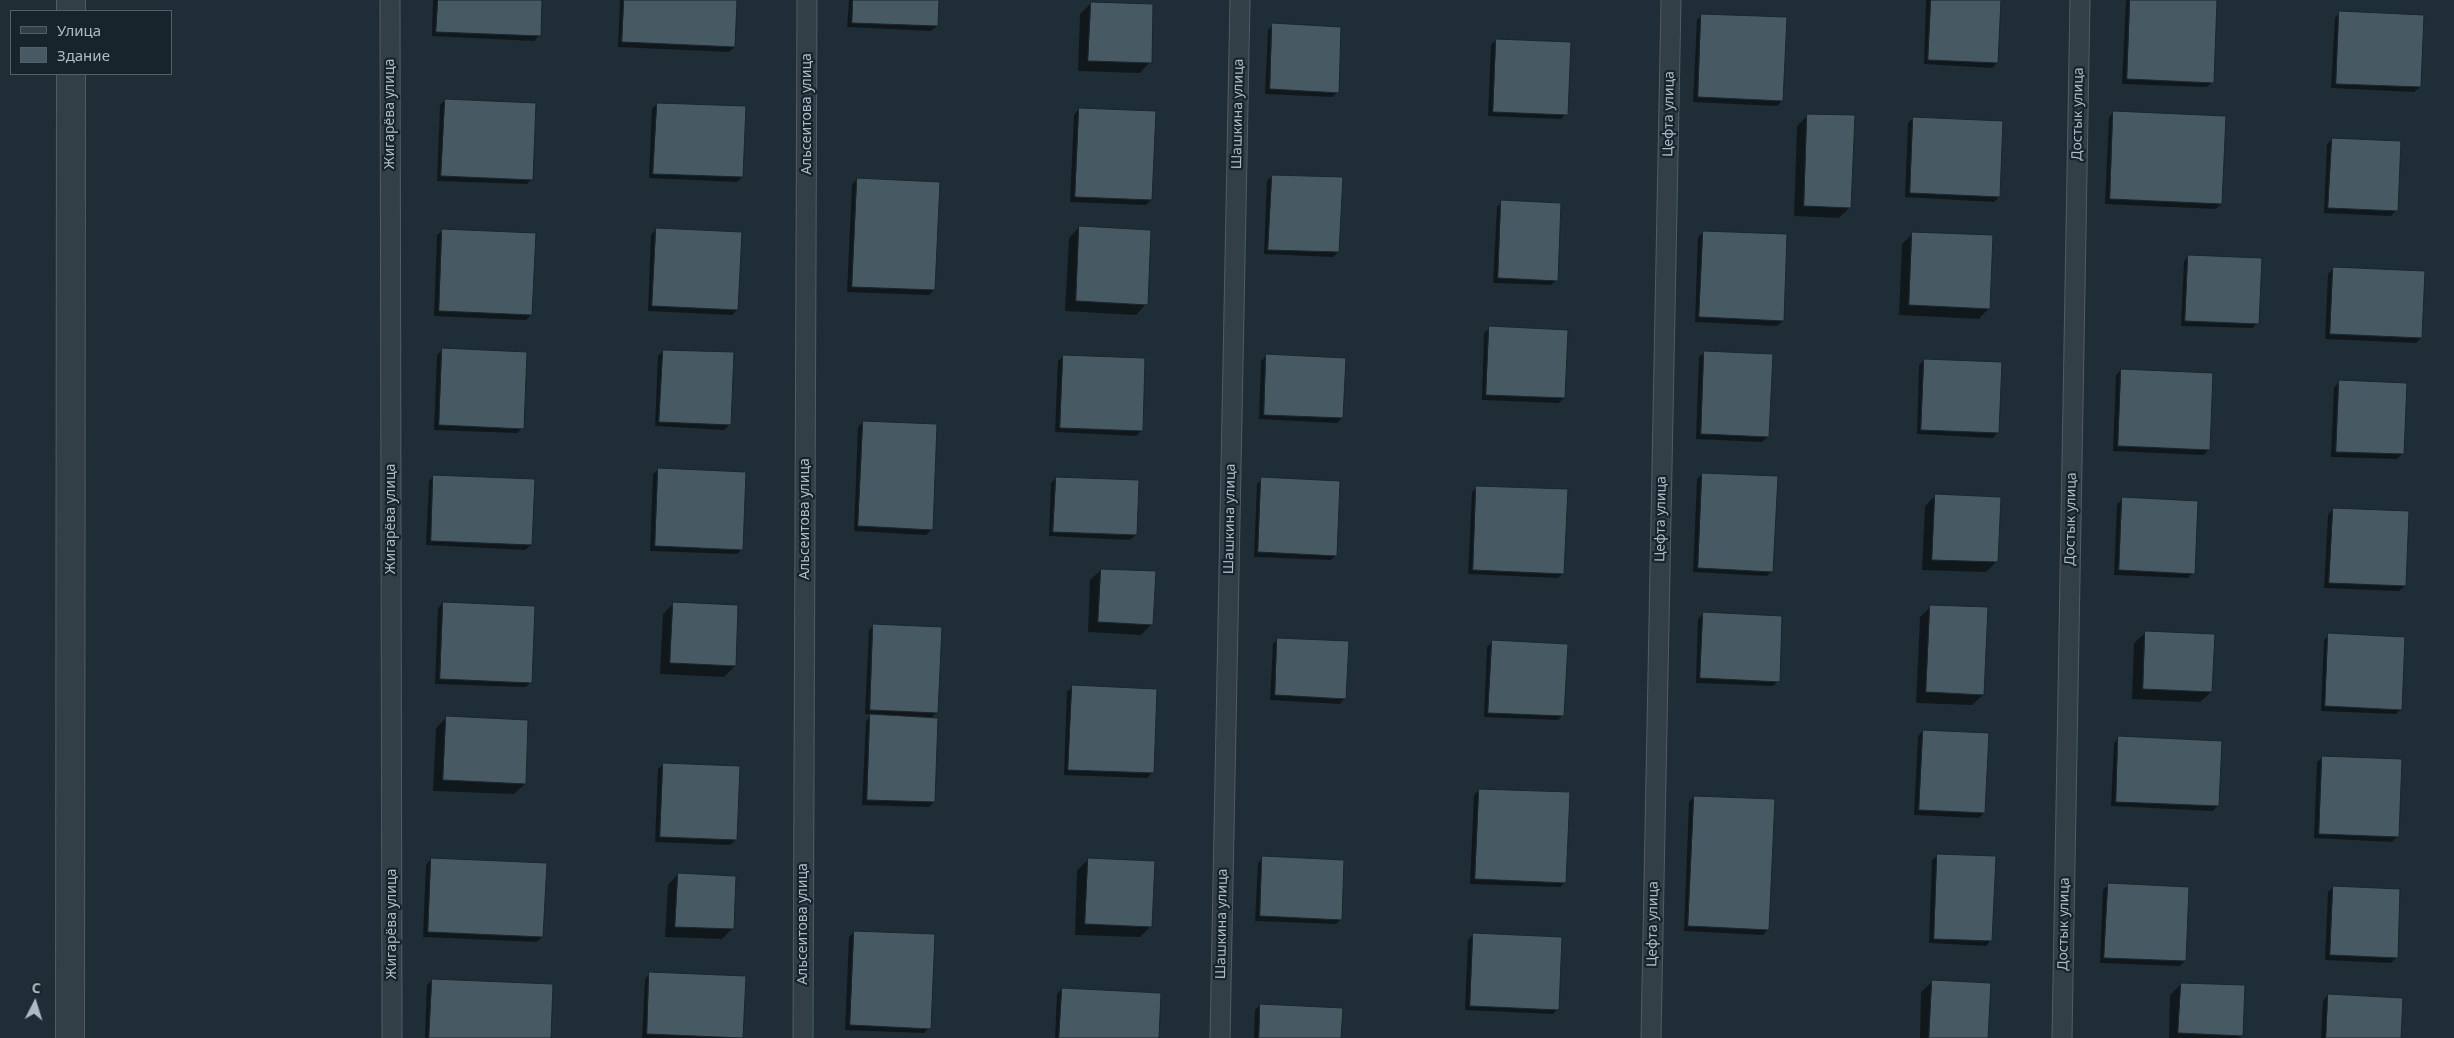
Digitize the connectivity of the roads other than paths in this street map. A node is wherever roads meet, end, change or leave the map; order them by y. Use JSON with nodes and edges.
{"nodes":[{"id":1,"x":390,"y":0,"type":"edge"},
{"id":2,"x":807,"y":0,"type":"edge"},
{"id":3,"x":1240,"y":0,"type":"edge"},
{"id":4,"x":1672,"y":0,"type":"edge"},
{"id":5,"x":2080,"y":0,"type":"edge"},
{"id":6,"x":71,"y":75,"type":"edge"},
{"id":7,"x":70,"y":1038,"type":"edge"},
{"id":8,"x":392,"y":1038,"type":"edge"},
{"id":9,"x":803,"y":1038,"type":"edge"},
{"id":10,"x":1220,"y":1038,"type":"edge"},
{"id":11,"x":1651,"y":1038,"type":"edge"},
{"id":12,"x":2062,"y":1038,"type":"edge"}],
"edges":[{"from":1,"to":8,"type":"lane","name":"Жигарёва улица"},
{"from":2,"to":9,"type":"lane","name":"Альсеитова улица"},
{"from":3,"to":10,"type":"lane","name":"Шашкина улица"},
{"from":4,"to":11,"type":"lane","name":"Цефта улица"},
{"from":5,"to":12,"type":"lane","name":"Достык улица"},
{"from":6,"to":7,"type":"street"}]}
